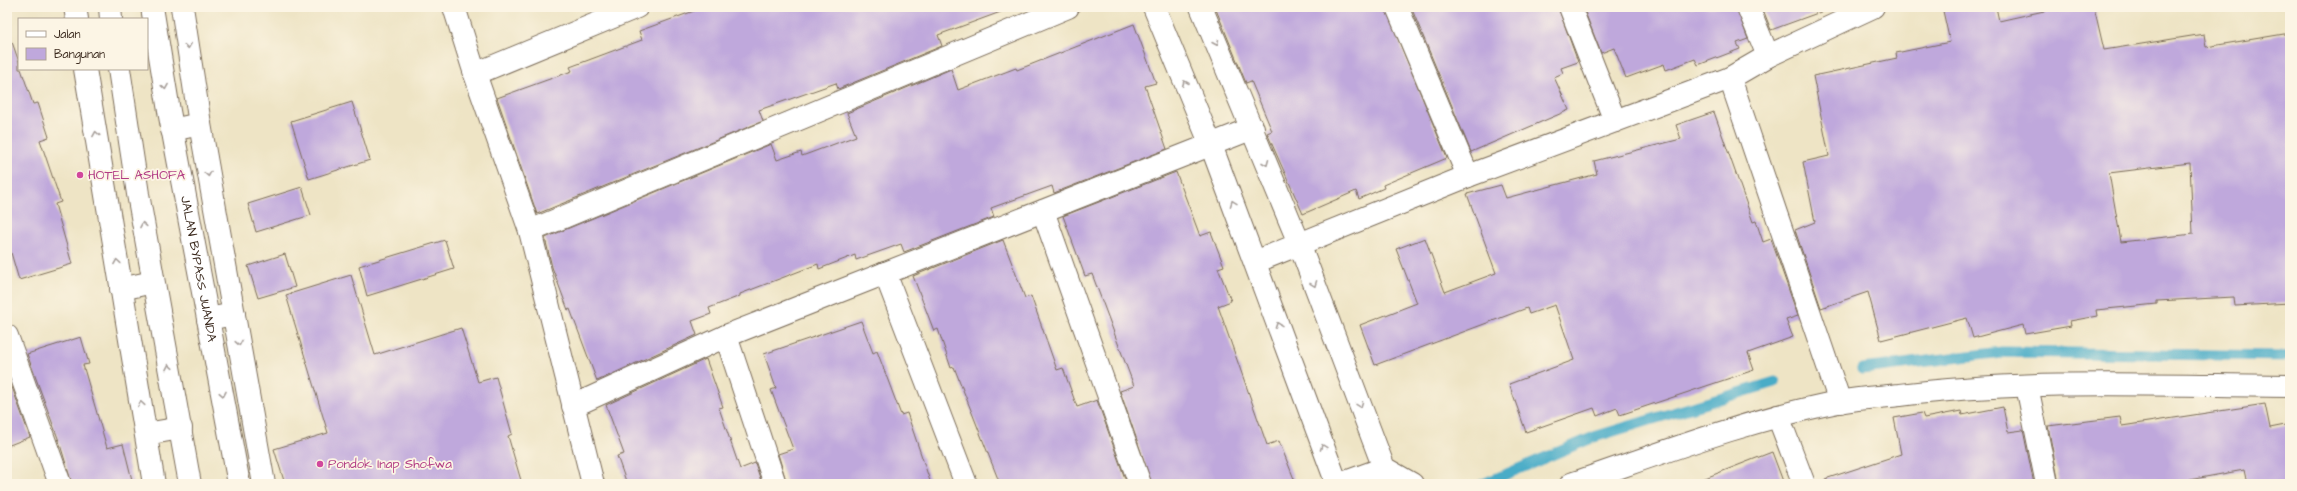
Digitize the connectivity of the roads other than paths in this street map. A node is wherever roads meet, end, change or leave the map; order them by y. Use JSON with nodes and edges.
{"nodes":[{"id":1,"x":75,"y":7,"type":"edge"},
{"id":2,"x":110,"y":7,"type":"edge"},
{"id":3,"x":152,"y":7,"type":"edge"},
{"id":4,"x":182,"y":7,"type":"edge"},
{"id":5,"x":454,"y":7,"type":"edge"},
{"id":6,"x":637,"y":7,"type":"edge"},
{"id":7,"x":1068,"y":7,"type":"edge"},
{"id":8,"x":1154,"y":7,"type":"edge"},
{"id":9,"x":1201,"y":7,"type":"edge"},
{"id":10,"x":1397,"y":7,"type":"edge"},
{"id":11,"x":1570,"y":7,"type":"edge"},
{"id":12,"x":1748,"y":7,"type":"edge"},
{"id":13,"x":1873,"y":7,"type":"edge"},
{"id":14,"x":77,"y":18,"type":"edge"},
{"id":15,"x":111,"y":18,"type":"edge"},
{"id":16,"x":1768,"y":56,"type":"junction"},
{"id":17,"x":85,"y":70,"type":"edge"},
{"id":18,"x":119,"y":70,"type":"edge"},
{"id":19,"x":475,"y":74,"type":"junction"},
{"id":20,"x":1730,"y":78,"type":"junction"},
{"id":21,"x":1615,"y":121,"type":"junction"},
{"id":22,"x":200,"y":124,"type":"junction"},
{"id":23,"x":1253,"y":128,"type":"junction"},
{"id":24,"x":172,"y":130,"type":"junction"},
{"id":25,"x":1211,"y":145,"type":"junction"},
{"id":26,"x":1468,"y":176,"type":"junction"},
{"id":27,"x":1043,"y":211,"type":"junction"},
{"id":28,"x":530,"y":231,"type":"junction"},
{"id":29,"x":1299,"y":243,"type":"junction"},
{"id":30,"x":1255,"y":262,"type":"junction"},
{"id":31,"x":886,"y":273,"type":"junction"},
{"id":32,"x":153,"y":282,"type":"junction"},
{"id":33,"x":121,"y":289,"type":"junction"},
{"id":34,"x":234,"y":314,"type":"junction"},
{"id":35,"x":208,"y":319,"type":"junction"},
{"id":36,"x":7,"y":336,"type":"edge"},
{"id":37,"x":726,"y":336,"type":"junction"},
{"id":38,"x":2027,"y":386,"type":"junction"},
{"id":39,"x":2290,"y":386,"type":"edge"},
{"id":40,"x":1840,"y":402,"type":"junction"},
{"id":41,"x":572,"y":406,"type":"junction"},
{"id":42,"x":1778,"y":416,"type":"junction"},
{"id":43,"x":181,"y":428,"type":"junction"},
{"id":44,"x":146,"y":434,"type":"junction"},
{"id":45,"x":1384,"y":468,"type":"junction"},
{"id":46,"x":1409,"y":482,"type":"edge"},
{"id":47,"x":60,"y":484,"type":"edge"},
{"id":48,"x":154,"y":484,"type":"edge"},
{"id":49,"x":190,"y":484,"type":"edge"},
{"id":50,"x":239,"y":484,"type":"edge"},
{"id":51,"x":264,"y":484,"type":"edge"},
{"id":52,"x":593,"y":484,"type":"edge"},
{"id":53,"x":775,"y":484,"type":"edge"},
{"id":54,"x":966,"y":484,"type":"edge"},
{"id":55,"x":1140,"y":484,"type":"edge"},
{"id":56,"x":1337,"y":484,"type":"edge"},
{"id":57,"x":1340,"y":484,"type":"edge"},
{"id":58,"x":1571,"y":484,"type":"edge"},
{"id":59,"x":1804,"y":484,"type":"edge"},
{"id":60,"x":2047,"y":484,"type":"edge"}],
"edges":[{"from":1,"to":14,"type":"main road"},
{"from":2,"to":15,"type":"main road"},
{"from":3,"to":24,"type":"main road","name":"JALAN BYPASS JUANDA","one_way":true},
{"from":4,"to":22,"type":"main road","one_way":true},
{"from":5,"to":19,"type":"main road"},
{"from":6,"to":19,"type":"main road"},
{"from":7,"to":28,"type":"main road"},
{"from":25,"to":8,"type":"main road","one_way":true},
{"from":9,"to":23,"type":"main road","one_way":true},
{"from":10,"to":26,"type":"main road"},
{"from":11,"to":21,"type":"main road"},
{"from":12,"to":16,"type":"main road"},
{"from":13,"to":16,"type":"main road"},
{"from":16,"to":20,"type":"main road"},
{"from":33,"to":17,"type":"main road","one_way":true},
{"from":32,"to":18,"type":"main road","one_way":true},
{"from":19,"to":28,"type":"main road"},
{"from":20,"to":21,"type":"main road"},
{"from":20,"to":40,"type":"main road"},
{"from":21,"to":26,"type":"main road"},
{"from":22,"to":24,"type":"main road"},
{"from":22,"to":34,"type":"main road","one_way":true},
{"from":23,"to":25,"type":"main road"},
{"from":23,"to":29,"type":"main road","one_way":true},
{"from":24,"to":35,"type":"main road","name":"JALAN BYPASS JUANDA"},
{"from":25,"to":27,"type":"main road"},
{"from":30,"to":25,"type":"main road","one_way":true},
{"from":26,"to":29,"type":"main road"},
{"from":27,"to":31,"type":"main road"},
{"from":27,"to":55,"type":"main road"},
{"from":28,"to":41,"type":"main road"},
{"from":29,"to":30,"type":"main road"},
{"from":29,"to":45,"type":"main road","one_way":true},
{"from":56,"to":30,"type":"main road","one_way":true},
{"from":31,"to":37,"type":"main road"},
{"from":31,"to":54,"type":"main road"},
{"from":32,"to":33,"type":"main road"},
{"from":43,"to":32,"type":"main road","one_way":true},
{"from":44,"to":33,"type":"main road","one_way":true},
{"from":34,"to":35,"type":"main road"},
{"from":34,"to":51,"type":"main road","one_way":true},
{"from":35,"to":50,"type":"main road","name":"JALAN BYPASS JUANDA","one_way":true},
{"from":36,"to":47,"type":"main road"},
{"from":37,"to":41,"type":"main road"},
{"from":37,"to":53,"type":"main road"},
{"from":38,"to":39,"type":"main road"},
{"from":38,"to":40,"type":"main road"},
{"from":38,"to":60,"type":"main road"},
{"from":40,"to":42,"type":"main road"},
{"from":41,"to":52,"type":"main road"},
{"from":42,"to":58,"type":"main road"},
{"from":42,"to":59,"type":"main road"},
{"from":43,"to":44,"type":"main road"},
{"from":43,"to":49,"type":"main road"},
{"from":44,"to":48,"type":"main road"},
{"from":45,"to":46,"type":"main road"},
{"from":45,"to":57,"type":"main road"}]}
